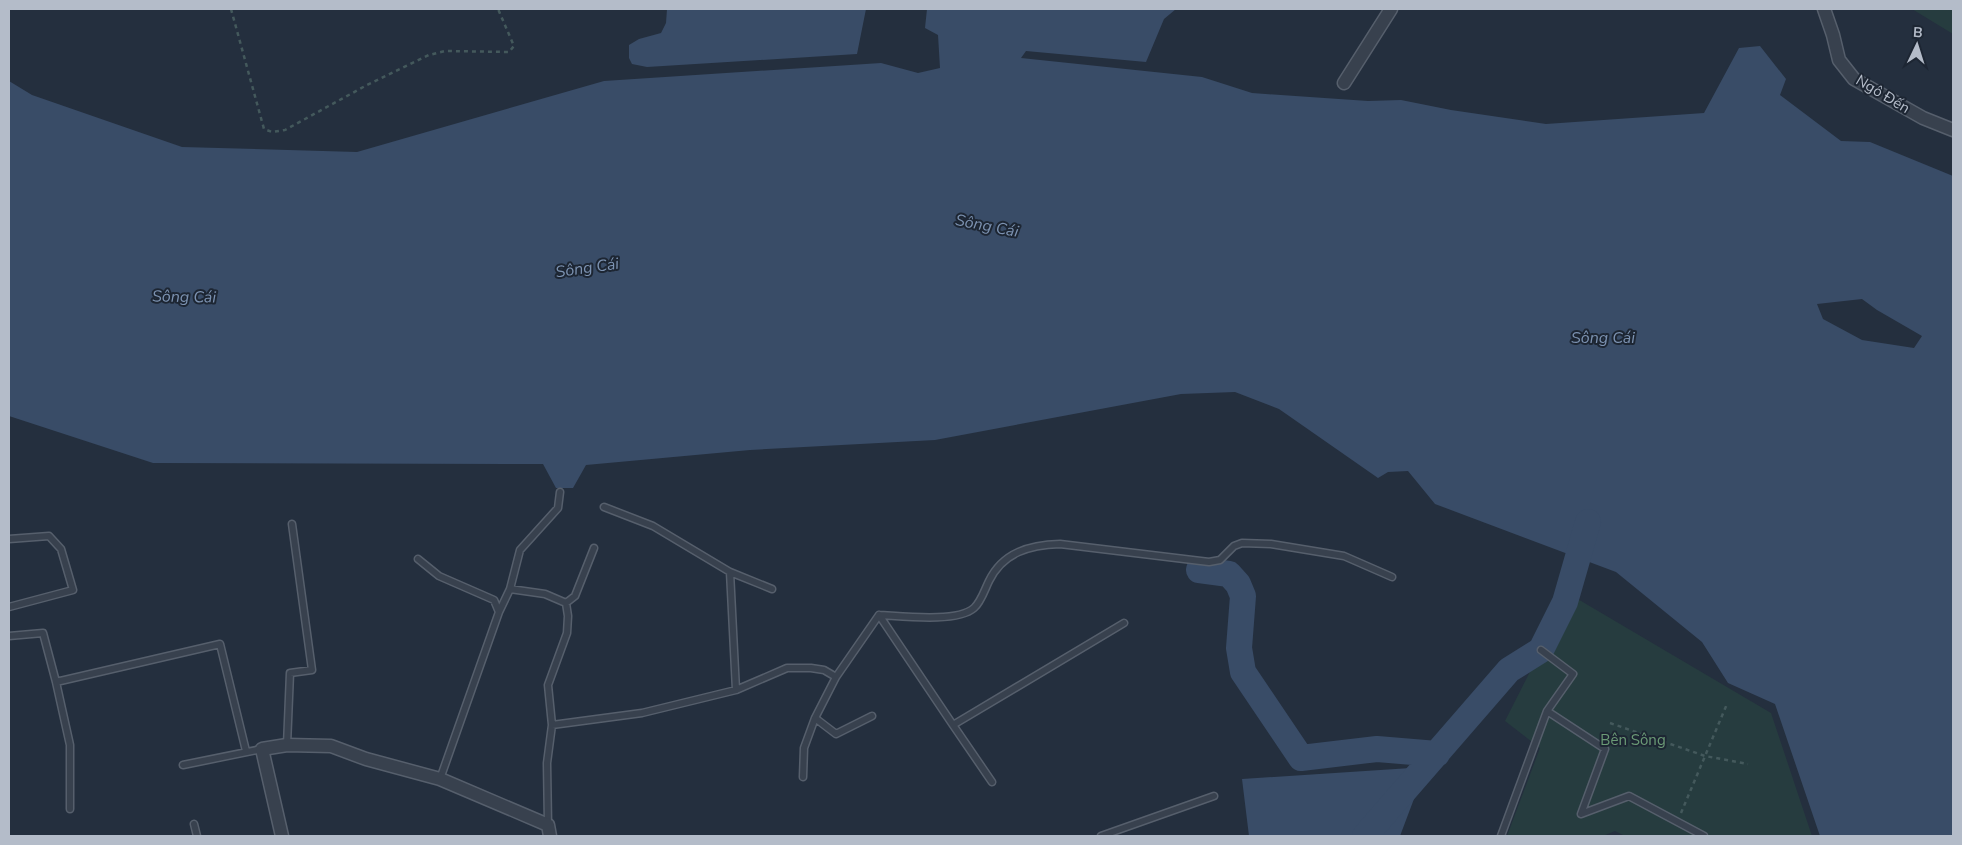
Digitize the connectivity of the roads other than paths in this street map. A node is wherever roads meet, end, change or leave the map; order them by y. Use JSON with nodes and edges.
{"nodes":[{"id":1,"x":1391,"y":9,"type":"edge"},
{"id":2,"x":1824,"y":9,"type":"edge"},
{"id":3,"x":1344,"y":83,"type":"dead end"},
{"id":4,"x":1953,"y":130,"type":"edge"},
{"id":5,"x":560,"y":492,"type":"dead end"},
{"id":6,"x":604,"y":507,"type":"dead end"},
{"id":7,"x":292,"y":524,"type":"dead end"},
{"id":8,"x":9,"y":539,"type":"edge"},
{"id":9,"x":594,"y":548,"type":"dead end"},
{"id":10,"x":418,"y":559,"type":"dead end"},
{"id":11,"x":730,"y":572,"type":"junction"},
{"id":12,"x":1392,"y":577,"type":"dead end"},
{"id":13,"x":772,"y":588,"type":"dead end"},
{"id":14,"x":510,"y":590,"type":"junction"},
{"id":15,"x":566,"y":603,"type":"junction"},
{"id":16,"x":9,"y":607,"type":"edge"},
{"id":17,"x":499,"y":612,"type":"junction"},
{"id":18,"x":879,"y":615,"type":"junction"},
{"id":19,"x":1124,"y":623,"type":"dead end"},
{"id":20,"x":9,"y":636,"type":"edge"},
{"id":21,"x":1541,"y":650,"type":"dead end"},
{"id":22,"x":836,"y":677,"type":"junction"},
{"id":23,"x":56,"y":682,"type":"junction"},
{"id":24,"x":736,"y":690,"type":"junction"},
{"id":25,"x":1547,"y":711,"type":"junction"},
{"id":26,"x":872,"y":716,"type":"dead end"},
{"id":27,"x":815,"y":718,"type":"junction"},
{"id":28,"x":552,"y":725,"type":"junction"},
{"id":29,"x":953,"y":725,"type":"junction"},
{"id":30,"x":287,"y":745,"type":"junction"},
{"id":31,"x":262,"y":749,"type":"junction"},
{"id":32,"x":246,"y":751,"type":"junction"},
{"id":33,"x":183,"y":765,"type":"dead end"},
{"id":34,"x":803,"y":777,"type":"dead end"},
{"id":35,"x":440,"y":779,"type":"junction"},
{"id":36,"x":992,"y":782,"type":"dead end"},
{"id":37,"x":1214,"y":796,"type":"dead end"},
{"id":38,"x":70,"y":809,"type":"dead end"},
{"id":39,"x":194,"y":824,"type":"dead end"},
{"id":40,"x":549,"y":831,"type":"edge"},
{"id":41,"x":197,"y":836,"type":"edge"},
{"id":42,"x":282,"y":836,"type":"edge"},
{"id":43,"x":1100,"y":836,"type":"edge"},
{"id":44,"x":1501,"y":836,"type":"edge"},
{"id":45,"x":1704,"y":836,"type":"edge"}],
"edges":[{"from":1,"to":3,"type":"street"},
{"from":2,"to":4,"type":"street","name":"Ngô Đến"},
{"from":5,"to":14,"type":"lane"},
{"from":6,"to":11,"type":"lane"},
{"from":7,"to":30,"type":"lane"},
{"from":8,"to":16,"type":"lane"},
{"from":9,"to":15,"type":"lane"},
{"from":10,"to":17,"type":"lane"},
{"from":11,"to":13,"type":"lane"},
{"from":11,"to":24,"type":"lane"},
{"from":12,"to":18,"type":"lane"},
{"from":14,"to":15,"type":"lane"},
{"from":14,"to":17,"type":"lane"},
{"from":15,"to":28,"type":"lane"},
{"from":17,"to":35,"type":"lane"},
{"from":18,"to":22,"type":"lane"},
{"from":18,"to":29,"type":"lane"},
{"from":19,"to":29,"type":"lane"},
{"from":20,"to":23,"type":"lane"},
{"from":21,"to":25,"type":"lane"},
{"from":22,"to":24,"type":"lane"},
{"from":22,"to":27,"type":"lane"},
{"from":23,"to":32,"type":"lane"},
{"from":23,"to":38,"type":"lane"},
{"from":24,"to":28,"type":"lane"},
{"from":25,"to":44,"type":"lane"},
{"from":25,"to":45,"type":"lane"},
{"from":26,"to":27,"type":"lane"},
{"from":27,"to":34,"type":"lane"},
{"from":28,"to":40,"type":"lane"},
{"from":29,"to":36,"type":"lane"},
{"from":30,"to":31,"type":"street"},
{"from":30,"to":35,"type":"street"},
{"from":31,"to":32,"type":"lane"},
{"from":31,"to":42,"type":"street"},
{"from":32,"to":33,"type":"lane"},
{"from":35,"to":40,"type":"street"},
{"from":37,"to":43,"type":"lane"},
{"from":39,"to":41,"type":"lane"}]}
